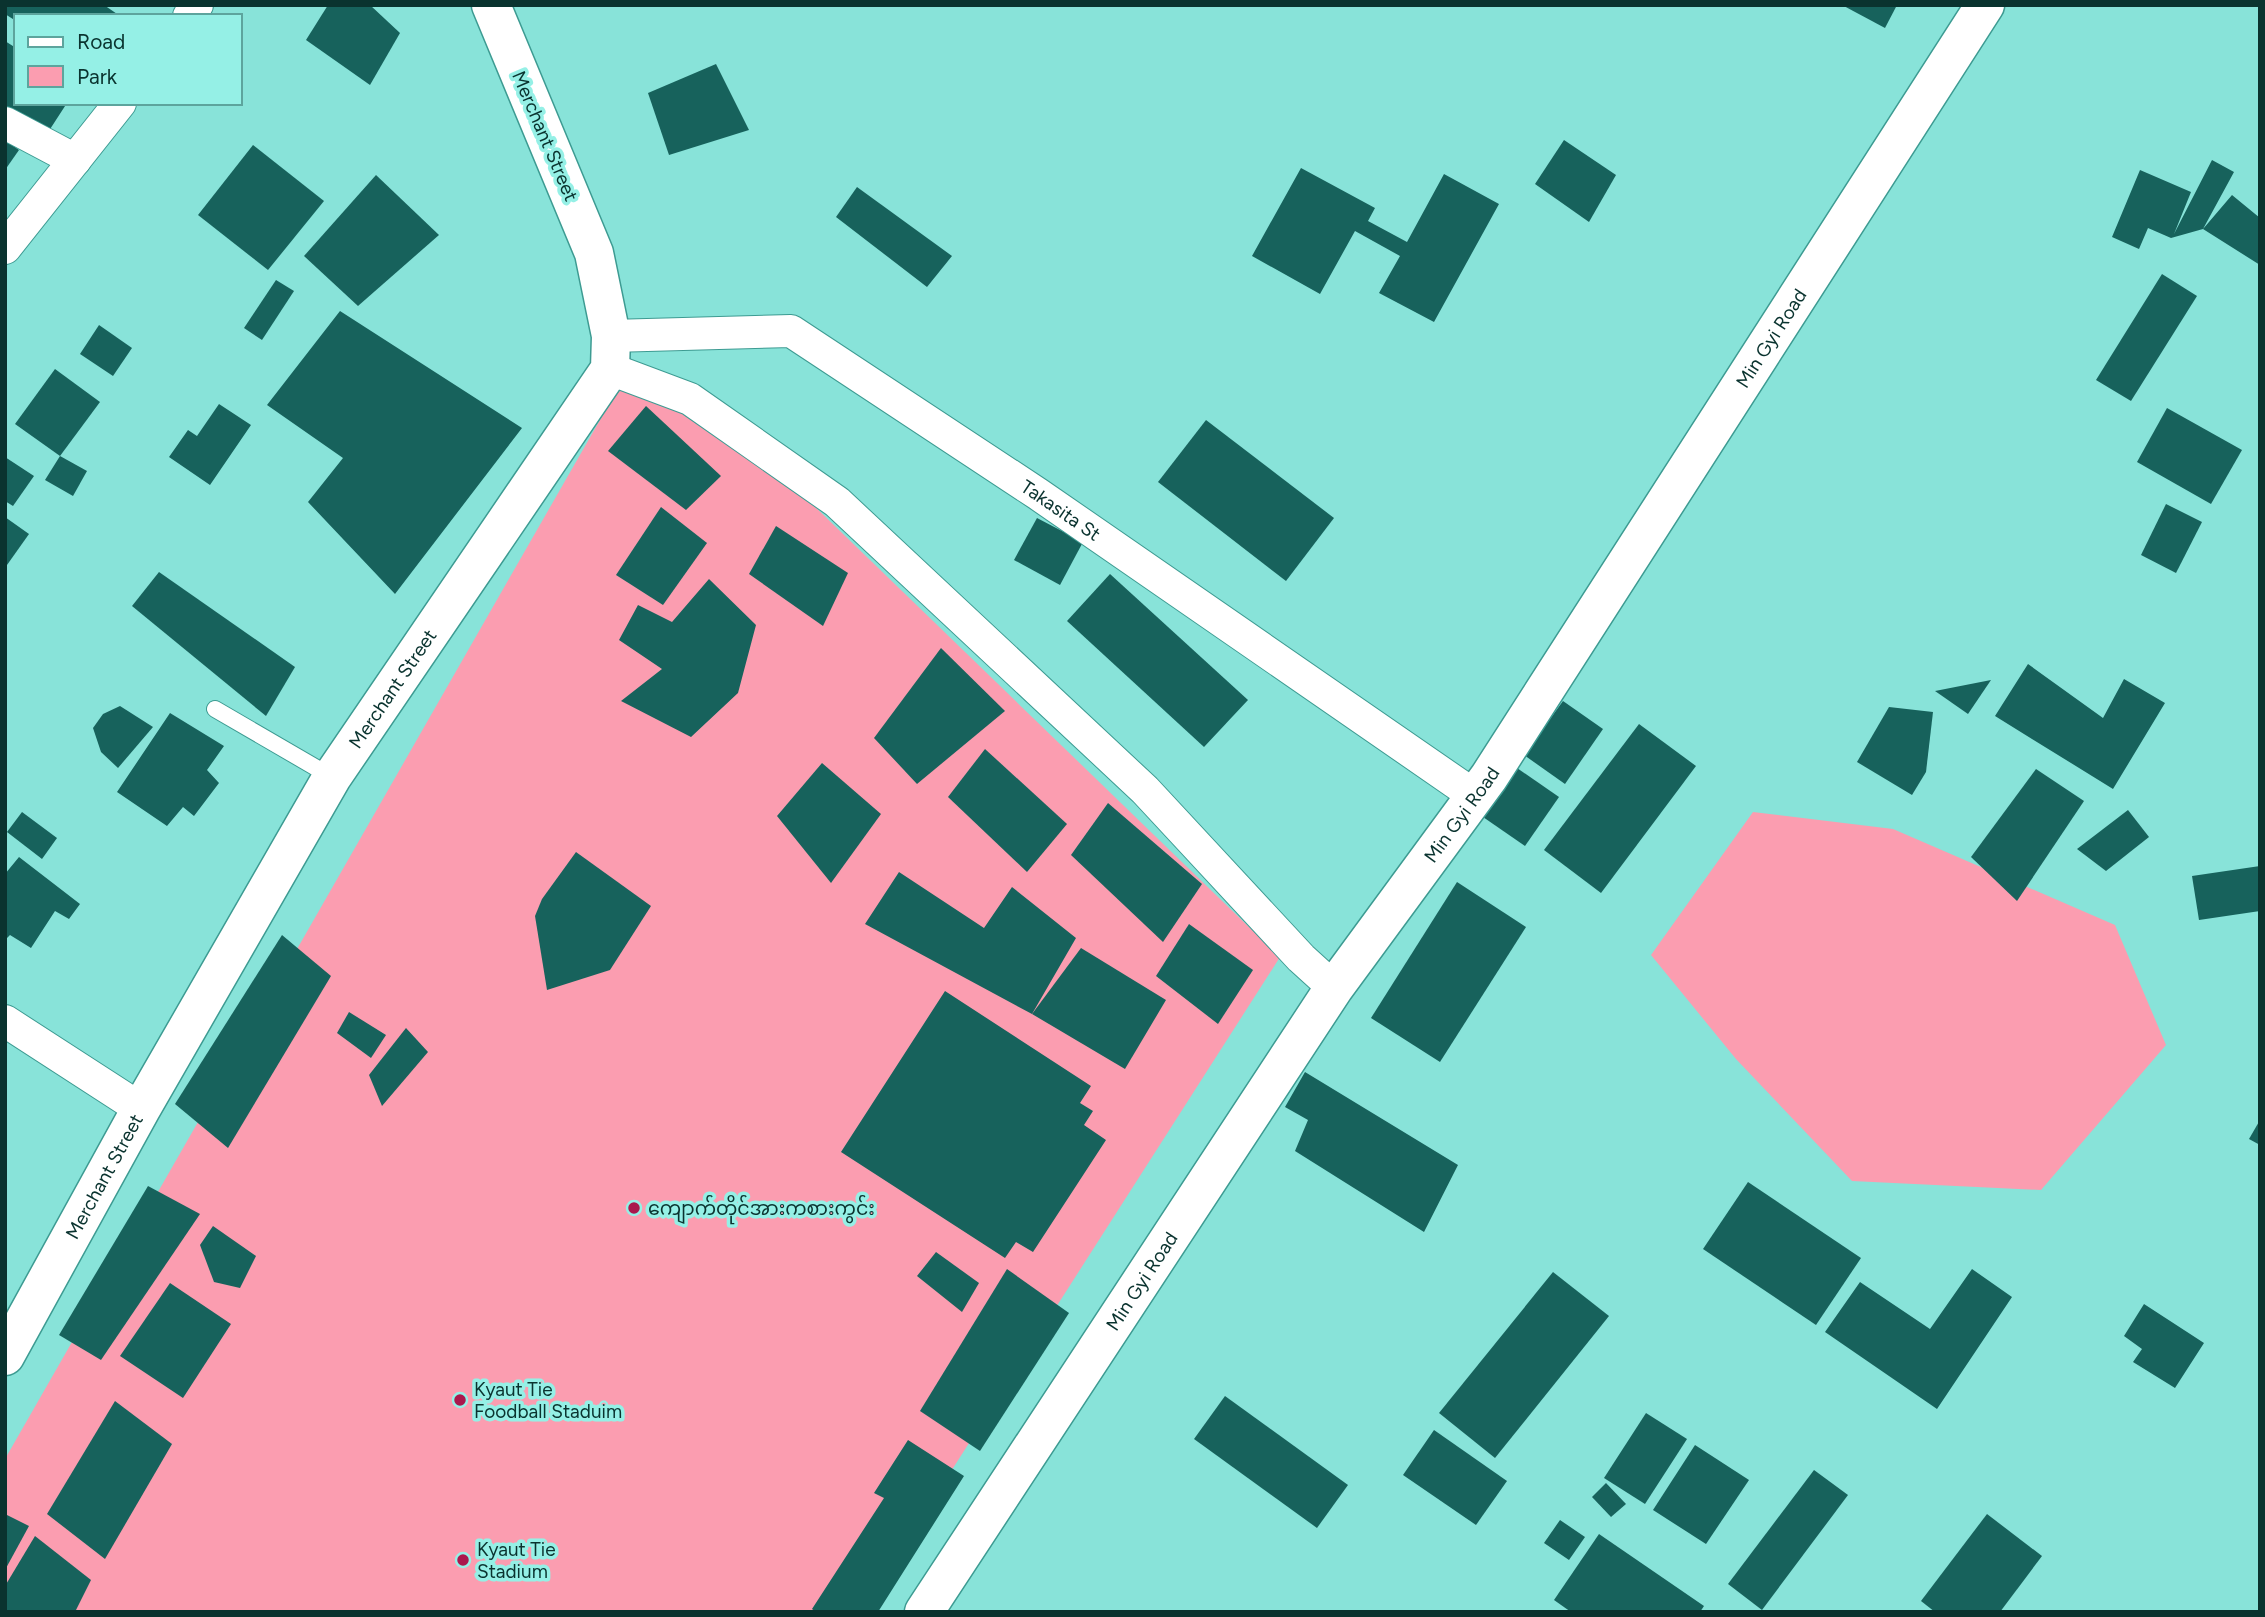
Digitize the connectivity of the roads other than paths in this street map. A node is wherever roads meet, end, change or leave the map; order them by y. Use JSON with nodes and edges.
{"nodes":[{"id":1,"x":491,"y":5,"type":"edge"},
{"id":2,"x":1985,"y":5,"type":"edge"},
{"id":3,"x":118,"y":105,"type":"edge"},
{"id":4,"x":5,"y":123,"type":"edge"},
{"id":5,"x":75,"y":160,"type":"junction"},
{"id":6,"x":5,"y":248,"type":"edge"},
{"id":7,"x":610,"y":353,"type":"junction"},
{"id":8,"x":215,"y":709,"type":"dead end"},
{"id":9,"x":332,"y":777,"type":"junction"},
{"id":10,"x":1475,"y":796,"type":"junction"},
{"id":11,"x":1334,"y":988,"type":"junction"},
{"id":12,"x":5,"y":1021,"type":"edge"},
{"id":13,"x":141,"y":1109,"type":"junction"},
{"id":14,"x":5,"y":1356,"type":"edge"},
{"id":15,"x":924,"y":1612,"type":"edge"}],
"edges":[{"from":1,"to":7,"type":"main road","name":"Merchant Street"},
{"from":2,"to":10,"type":"main road","name":"Min Gyi Road"},
{"from":3,"to":5,"type":"street"},
{"from":4,"to":5,"type":"street"},
{"from":5,"to":6,"type":"street"},
{"from":7,"to":9,"type":"main road","name":"Merchant Street"},
{"from":7,"to":10,"type":"street","name":"Takasita St"},
{"from":7,"to":11,"type":"street"},
{"from":8,"to":9,"type":"lane"},
{"from":9,"to":13,"type":"main road","name":"Merchant Street"},
{"from":10,"to":11,"type":"main road","name":"Min Gyi Road"},
{"from":11,"to":15,"type":"main road","name":"Min Gyi Road"},
{"from":12,"to":13,"type":"street"},
{"from":13,"to":14,"type":"main road","name":"Merchant Street"}]}
